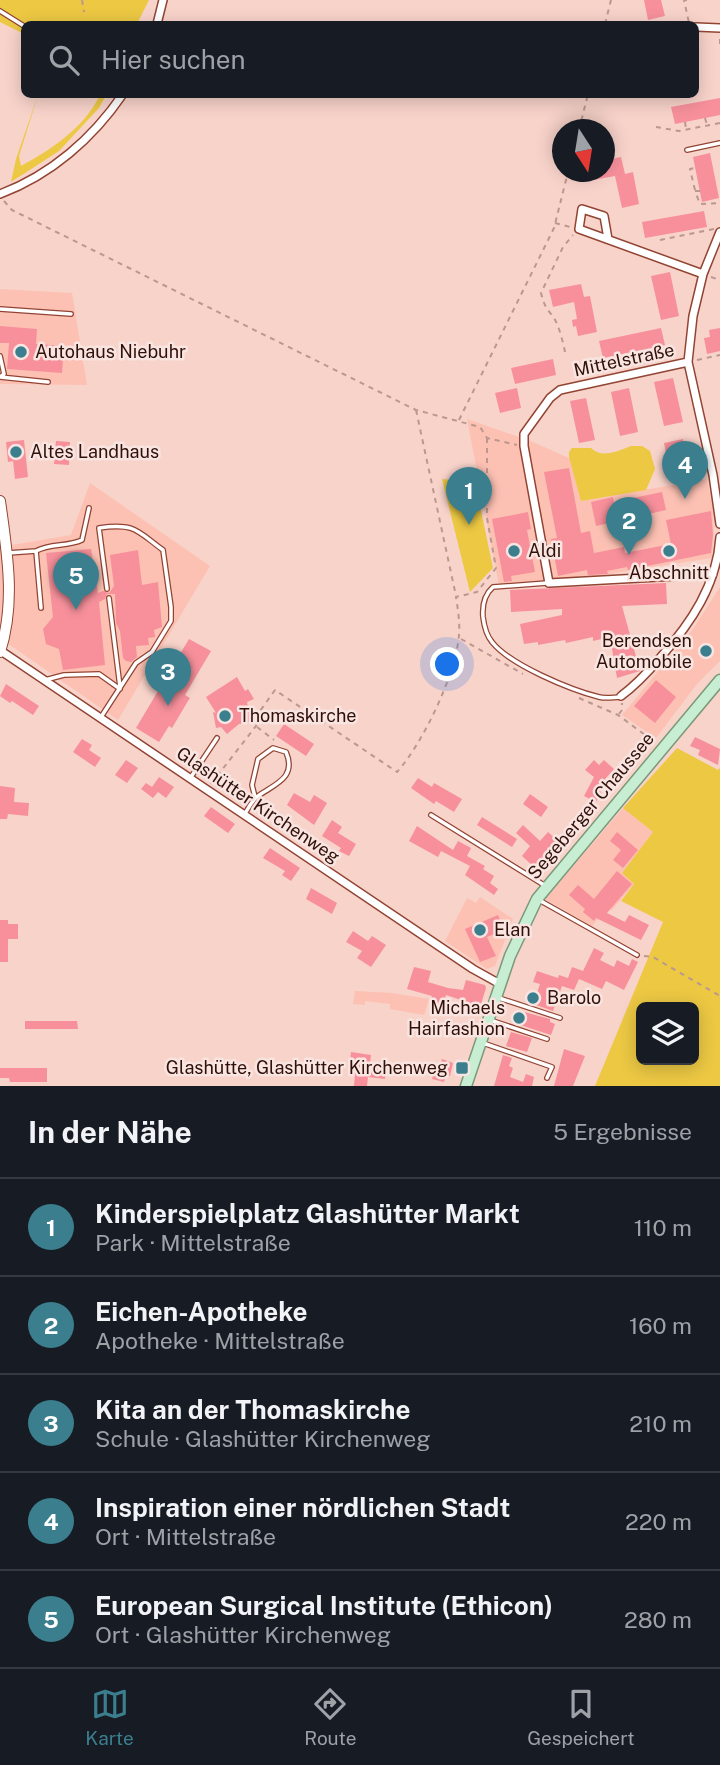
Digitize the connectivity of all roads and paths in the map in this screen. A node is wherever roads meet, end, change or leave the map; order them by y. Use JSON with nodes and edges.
{"nodes":[{"id":1,"x":82,"y":0,"type":"edge"},
{"id":2,"x":163,"y":0,"type":"edge"},
{"id":3,"x":611,"y":0,"type":"edge"},
{"id":4,"x":685,"y":0,"type":"edge"},
{"id":5,"x":0,"y":11,"type":"edge"},
{"id":6,"x":84,"y":12,"type":"dead end"},
{"id":7,"x":158,"y":21,"type":"edge"},
{"id":8,"x":606,"y":21,"type":"edge"},
{"id":9,"x":688,"y":21,"type":"edge"},
{"id":10,"x":21,"y":24,"type":"edge"},
{"id":11,"x":699,"y":27,"type":"edge"},
{"id":12,"x":720,"y":28,"type":"edge"},
{"id":13,"x":720,"y":39,"type":"edge"},
{"id":14,"x":720,"y":48,"type":"edge"},
{"id":15,"x":120,"y":98,"type":"edge"},
{"id":16,"x":587,"y":98,"type":"edge"},
{"id":17,"x":705,"y":118,"type":"dead end"},
{"id":18,"x":582,"y":119,"type":"edge"},
{"id":19,"x":685,"y":122,"type":"dead end"},
{"id":20,"x":720,"y":123,"type":"edge"},
{"id":21,"x":707,"y":126,"type":"junction"},
{"id":22,"x":656,"y":127,"type":"dead end"},
{"id":23,"x":686,"y":130,"type":"junction"},
{"id":24,"x":720,"y":144,"type":"edge"},
{"id":25,"x":687,"y":150,"type":"dead end"},
{"id":26,"x":695,"y":168,"type":"dead end"},
{"id":27,"x":565,"y":182,"type":"edge"},
{"id":28,"x":695,"y":191,"type":"junction"},
{"id":29,"x":700,"y":191,"type":"dead end"},
{"id":30,"x":0,"y":194,"type":"edge"},
{"id":31,"x":720,"y":203,"type":"edge"},
{"id":32,"x":555,"y":223,"type":"junction"},
{"id":33,"x":579,"y":229,"type":"junction"},
{"id":34,"x":720,"y":230,"type":"edge"},
{"id":35,"x":608,"y":239,"type":"junction"},
{"id":36,"x":660,"y":240,"type":"dead end"},
{"id":37,"x":703,"y":274,"type":"junction"},
{"id":38,"x":720,"y":280,"type":"edge"},
{"id":39,"x":0,"y":309,"type":"edge"},
{"id":40,"x":71,"y":314,"type":"dead end"},
{"id":41,"x":565,"y":352,"type":"dead end"},
{"id":42,"x":720,"y":355,"type":"edge"},
{"id":43,"x":0,"y":356,"type":"edge"},
{"id":44,"x":688,"y":362,"type":"junction"},
{"id":45,"x":48,"y":382,"type":"dead end"},
{"id":46,"x":416,"y":410,"type":"junction"},
{"id":47,"x":458,"y":421,"type":"junction"},
{"id":48,"x":487,"y":438,"type":"junction"},
{"id":49,"x":524,"y":446,"type":"junction"},
{"id":50,"x":717,"y":475,"type":"edge"},
{"id":51,"x":0,"y":501,"type":"edge"},
{"id":52,"x":89,"y":508,"type":"dead end"},
{"id":53,"x":720,"y":524,"type":"edge"},
{"id":54,"x":720,"y":537,"type":"edge"},
{"id":55,"x":36,"y":551,"type":"junction"},
{"id":56,"x":6,"y":553,"type":"junction"},
{"id":57,"x":713,"y":574,"type":"junction"},
{"id":58,"x":550,"y":583,"type":"junction"},
{"id":59,"x":107,"y":589,"type":"dead end"},
{"id":60,"x":456,"y":597,"type":"junction"},
{"id":61,"x":108,"y":598,"type":"dead end"},
{"id":62,"x":41,"y":608,"type":"dead end"},
{"id":63,"x":0,"y":651,"type":"edge"},
{"id":64,"x":43,"y":680,"type":"junction"},
{"id":65,"x":720,"y":680,"type":"edge"},
{"id":66,"x":120,"y":689,"type":"junction"},
{"id":67,"x":621,"y":696,"type":"junction"},
{"id":68,"x":618,"y":715,"type":"dead end"},
{"id":69,"x":100,"y":719,"type":"junction"},
{"id":70,"x":256,"y":726,"type":"junction"},
{"id":71,"x":217,"y":738,"type":"dead end"},
{"id":72,"x":273,"y":748,"type":"junction"},
{"id":73,"x":190,"y":779,"type":"junction"},
{"id":74,"x":206,"y":790,"type":"junction"},
{"id":75,"x":256,"y":797,"type":"junction"},
{"id":76,"x":431,"y":815,"type":"dead end"},
{"id":77,"x":244,"y":816,"type":"junction"},
{"id":78,"x":546,"y":886,"type":"junction"},
{"id":79,"x":537,"y":899,"type":"junction"},
{"id":80,"x":637,"y":955,"type":"joint"},
{"id":81,"x":500,"y":984,"type":"junction"},
{"id":82,"x":720,"y":996,"type":"edge"},
{"id":83,"x":496,"y":997,"type":"junction"},
{"id":84,"x":560,"y":1018,"type":"dead end"},
{"id":85,"x":488,"y":1020,"type":"junction"},
{"id":86,"x":547,"y":1039,"type":"dead end"},
{"id":87,"x":481,"y":1042,"type":"junction"},
{"id":88,"x":547,"y":1078,"type":"dead end"},
{"id":89,"x":466,"y":1086,"type":"edge"}],
"edges":[{"from":1,"to":6,"type":"path"},
{"from":2,"to":7,"type":"street"},
{"from":3,"to":8,"type":"path"},
{"from":4,"to":9,"type":"path"},
{"from":5,"to":10,"type":"lane"},
{"from":11,"to":12,"type":"street"},
{"from":13,"to":14,"type":"path"},
{"from":15,"to":30,"type":"street"},
{"from":16,"to":18,"type":"path"},
{"from":17,"to":21,"type":"path"},
{"from":19,"to":23,"type":"path"},
{"from":20,"to":21,"type":"path"},
{"from":21,"to":23,"type":"path"},
{"from":22,"to":23,"type":"path"},
{"from":24,"to":25,"type":"lane"},
{"from":26,"to":28,"type":"path"},
{"from":27,"to":32,"type":"path"},
{"from":28,"to":29,"type":"path"},
{"from":28,"to":31,"type":"path"},
{"from":30,"to":46,"type":"path"},
{"from":32,"to":33,"type":"path"},
{"from":32,"to":47,"type":"path"},
{"from":33,"to":35,"type":"street"},
{"from":33,"to":35,"type":"street"},
{"from":33,"to":41,"type":"path"},
{"from":34,"to":36,"type":"path"},
{"from":34,"to":37,"type":"street","name":"Mittelstraße"},
{"from":35,"to":37,"type":"street"},
{"from":37,"to":38,"type":"path"},
{"from":37,"to":44,"type":"street","name":"Mittelstraße"},
{"from":39,"to":40,"type":"lane"},
{"from":42,"to":44,"type":"path"},
{"from":43,"to":45,"type":"lane"},
{"from":44,"to":49,"type":"street","name":"Mittelstraße"},
{"from":44,"to":50,"type":"street","name":"Mittelstraße"},
{"from":46,"to":47,"type":"path"},
{"from":46,"to":60,"type":"path"},
{"from":47,"to":48,"type":"path"},
{"from":48,"to":49,"type":"path"},
{"from":48,"to":60,"type":"path"},
{"from":49,"to":58,"type":"street"},
{"from":50,"to":53,"type":"street","name":"Mittelstraße"},
{"from":51,"to":56,"type":"street"},
{"from":52,"to":55,"type":"lane"},
{"from":54,"to":57,"type":"street"},
{"from":55,"to":56,"type":"lane"},
{"from":55,"to":62,"type":"lane"},
{"from":56,"to":63,"type":"street"},
{"from":57,"to":58,"type":"street"},
{"from":57,"to":67,"type":"street"},
{"from":58,"to":67,"type":"lane"},
{"from":59,"to":66,"type":"lane"},
{"from":60,"to":70,"type":"path"},
{"from":61,"to":66,"type":"lane"},
{"from":63,"to":64,"type":"street","name":"Glashütter Kirchenweg"},
{"from":64,"to":66,"type":"lane"},
{"from":64,"to":69,"type":"street","name":"Glashütter Kirchenweg"},
{"from":65,"to":78,"type":"main road","name":"Segeberger Chaussee"},
{"from":66,"to":69,"type":"lane"},
{"from":67,"to":68,"type":"path"},
{"from":69,"to":73,"type":"street","name":"Glashütter Kirchenweg"},
{"from":70,"to":72,"type":"path"},
{"from":70,"to":74,"type":"path"},
{"from":71,"to":73,"type":"lane"},
{"from":72,"to":75,"type":"lane"},
{"from":72,"to":75,"type":"lane"},
{"from":73,"to":74,"type":"street","name":"Glashütter Kirchenweg"},
{"from":74,"to":77,"type":"street","name":"Glashütter Kirchenweg"},
{"from":75,"to":77,"type":"lane"},
{"from":76,"to":78,"type":"lane"},
{"from":77,"to":81,"type":"street","name":"Glashütter Kirchenweg"},
{"from":78,"to":79,"type":"main road","name":"Segeberger Chaussee"},
{"from":79,"to":80,"type":"lane"},
{"from":79,"to":81,"type":"main road","name":"Segeberger Chaussee"},
{"from":80,"to":82,"type":"path"},
{"from":81,"to":83,"type":"main road","name":"Segeberger Chaussee"},
{"from":83,"to":84,"type":"lane"},
{"from":83,"to":85,"type":"main road","name":"Segeberger Chaussee"},
{"from":85,"to":86,"type":"lane"},
{"from":85,"to":87,"type":"main road","name":"Segeberger Chaussee"},
{"from":87,"to":88,"type":"lane"},
{"from":87,"to":89,"type":"main road","name":"Segeberger Chaussee"}]}
